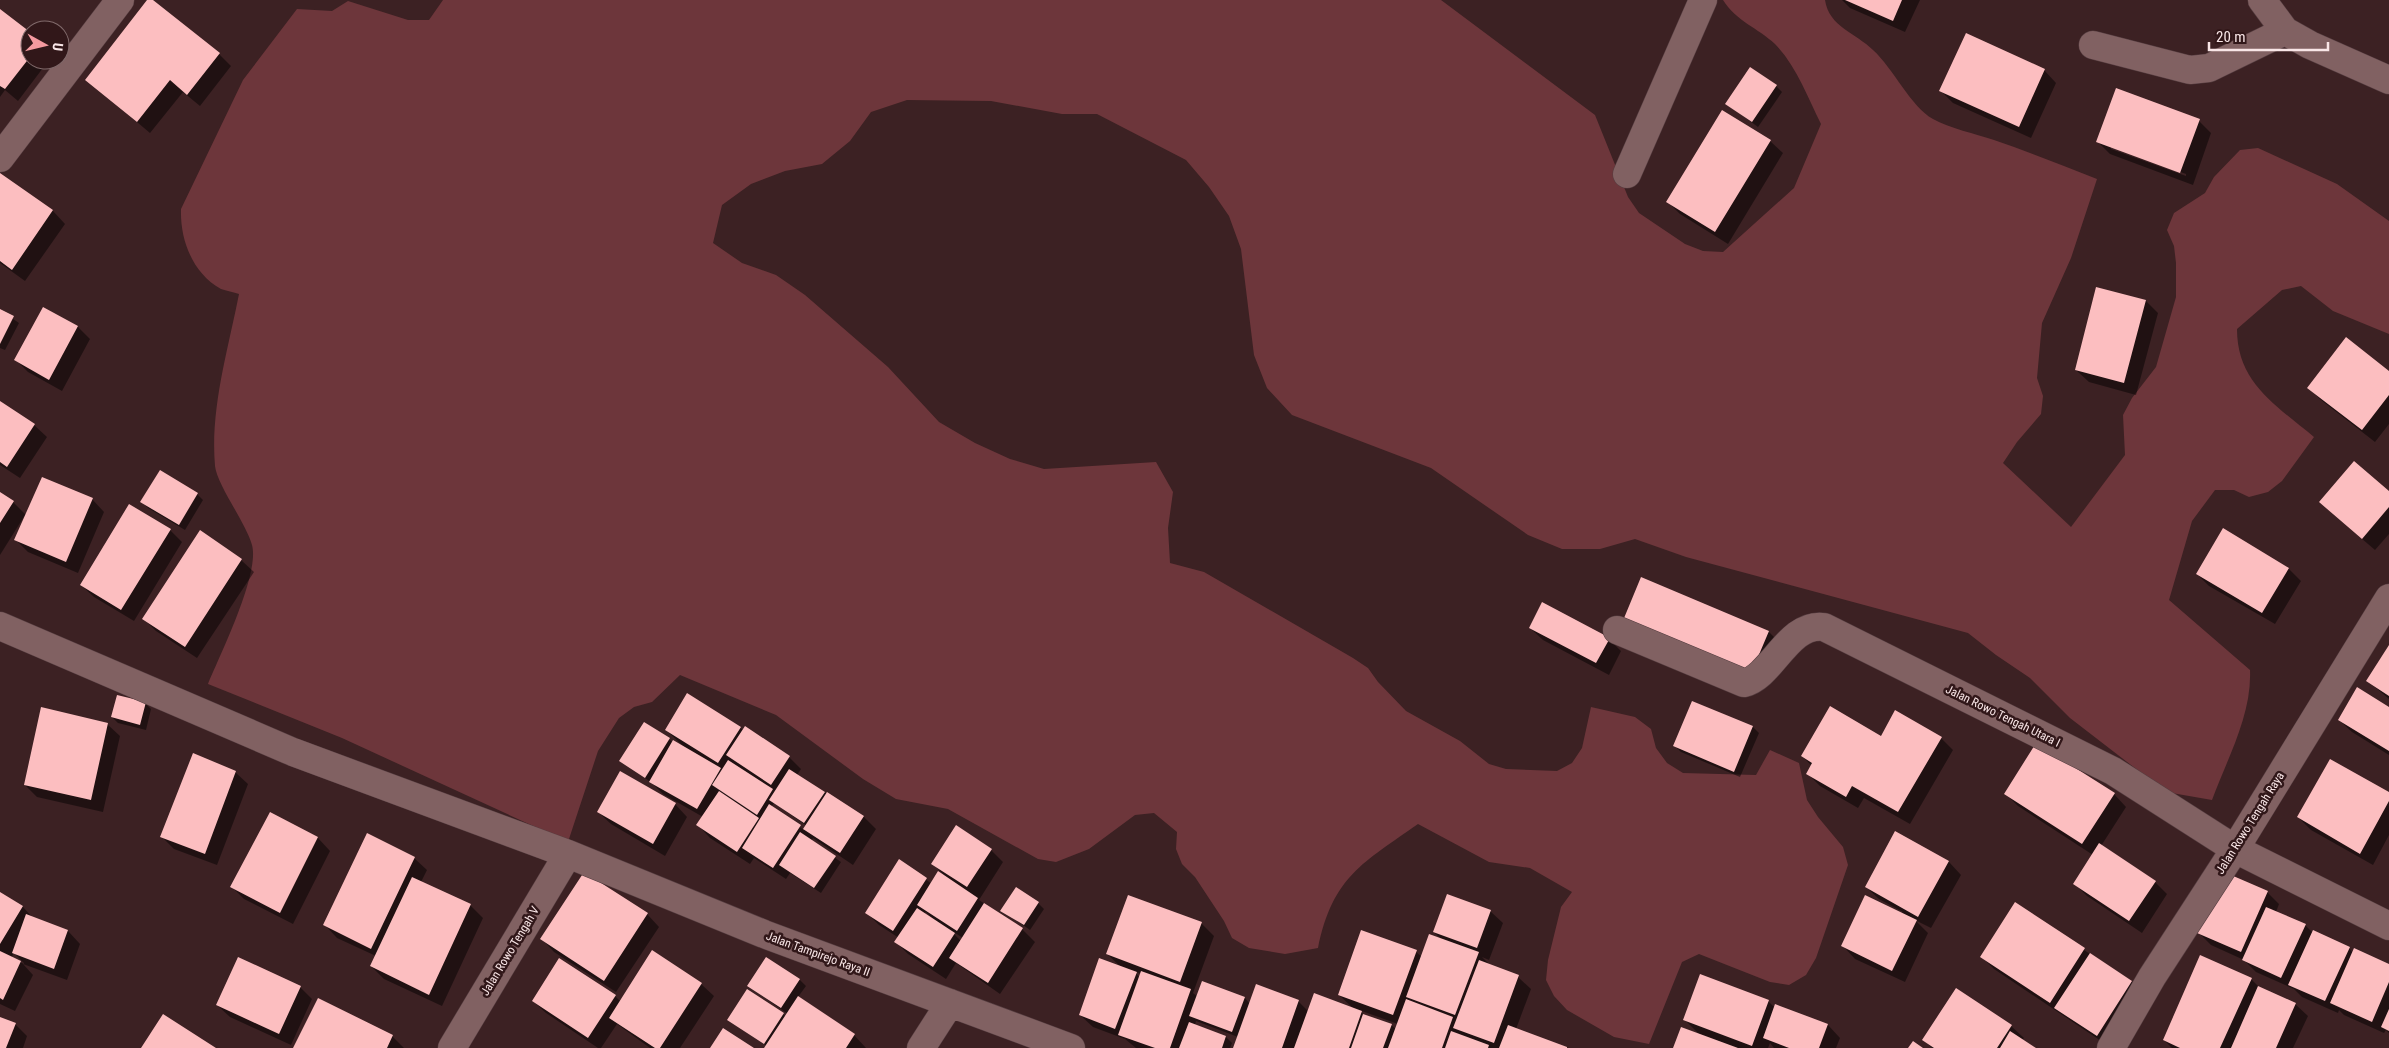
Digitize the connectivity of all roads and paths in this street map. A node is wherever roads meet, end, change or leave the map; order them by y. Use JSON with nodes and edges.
{"nodes":[{"id":1,"x":120,"y":0,"type":"edge"},
{"id":2,"x":1703,"y":0,"type":"edge"},
{"id":3,"x":2262,"y":0,"type":"edge"},
{"id":4,"x":2285,"y":31,"type":"junction"},
{"id":5,"x":2093,"y":45,"type":"dead end"},
{"id":6,"x":2389,"y":80,"type":"edge"},
{"id":7,"x":0,"y":158,"type":"edge"},
{"id":8,"x":1627,"y":174,"type":"dead end"},
{"id":9,"x":2389,"y":598,"type":"edge"},
{"id":10,"x":0,"y":626,"type":"edge"},
{"id":11,"x":1617,"y":630,"type":"dead end"},
{"id":12,"x":2235,"y":848,"type":"junction"},
{"id":13,"x":568,"y":854,"type":"junction"},
{"id":14,"x":2389,"y":926,"type":"edge"},
{"id":15,"x":950,"y":1003,"type":"junction"},
{"id":16,"x":452,"y":1048,"type":"edge"},
{"id":17,"x":921,"y":1048,"type":"edge"},
{"id":18,"x":1071,"y":1048,"type":"edge"},
{"id":19,"x":2111,"y":1048,"type":"edge"}],
"edges":[{"from":1,"to":7,"type":"street"},
{"from":2,"to":8,"type":"street"},
{"from":3,"to":4,"type":"street"},
{"from":4,"to":5,"type":"street"},
{"from":4,"to":6,"type":"street"},
{"from":9,"to":12,"type":"street","name":"Jalan Rowo Tengah Raya"},
{"from":10,"to":13,"type":"street","name":"Jalan Tampirejo Raya II"},
{"from":11,"to":12,"type":"street","name":"Jalan Rowo Tengah Utara I"},
{"from":12,"to":14,"type":"street","name":"Jalan Rowo Tengah Utara I"},
{"from":12,"to":19,"type":"street","name":"Jalan Rowo Tengah Raya"},
{"from":13,"to":15,"type":"street","name":"Jalan Tampirejo Raya II"},
{"from":13,"to":16,"type":"street","name":"Jalan Rowo Tengah V"},
{"from":15,"to":17,"type":"street"},
{"from":15,"to":18,"type":"street","name":"Jalan Tampirejo Raya II"}]}
